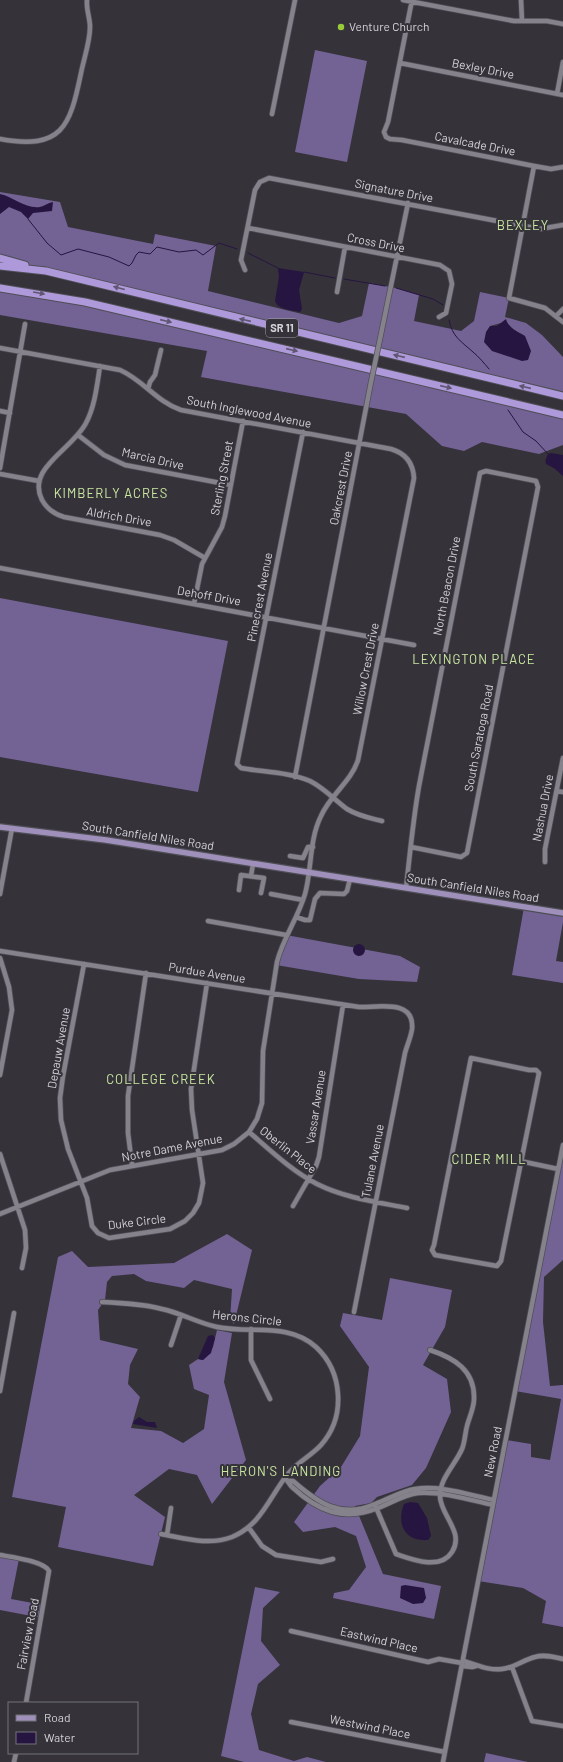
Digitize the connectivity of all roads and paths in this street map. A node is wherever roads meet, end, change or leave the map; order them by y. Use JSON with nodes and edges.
{"nodes":[{"id":1,"x":87,"y":0,"type":"edge"},
{"id":2,"x":295,"y":0,"type":"edge"},
{"id":3,"x":403,"y":0,"type":"edge"},
{"id":4,"x":522,"y":0,"type":"edge"},
{"id":5,"x":412,"y":1,"type":"edge"},
{"id":6,"x":522,"y":21,"type":"junction"},
{"id":7,"x":563,"y":24,"type":"edge"},
{"id":8,"x":563,"y":62,"type":"edge"},
{"id":9,"x":400,"y":63,"type":"junction"},
{"id":10,"x":557,"y":94,"type":"junction"},
{"id":11,"x":563,"y":95,"type":"edge"},
{"id":12,"x":272,"y":114,"type":"dead end"},
{"id":13,"x":0,"y":139,"type":"edge"},
{"id":14,"x":534,"y":166,"type":"junction"},
{"id":15,"x":563,"y":167,"type":"edge"},
{"id":16,"x":408,"y":203,"type":"junction"},
{"id":17,"x":523,"y":225,"type":"junction"},
{"id":18,"x":563,"y":225,"type":"edge"},
{"id":19,"x":248,"y":228,"type":"junction"},
{"id":20,"x":345,"y":248,"type":"junction"},
{"id":21,"x":396,"y":257,"type":"junction"},
{"id":22,"x":0,"y":258,"type":"edge"},
{"id":23,"x":0,"y":266,"type":"edge"},
{"id":24,"x":245,"y":270,"type":"dead end"},
{"id":25,"x":46,"y":271,"type":"junction"},
{"id":26,"x":0,"y":288,"type":"edge"},
{"id":27,"x":337,"y":292,"type":"dead end"},
{"id":28,"x":563,"y":309,"type":"edge"},
{"id":29,"x":557,"y":315,"type":"junction"},
{"id":30,"x":439,"y":317,"type":"dead end"},
{"id":31,"x":563,"y":322,"type":"edge"},
{"id":32,"x":25,"y":324,"type":"dead end"},
{"id":33,"x":0,"y":348,"type":"edge"},
{"id":34,"x":161,"y":350,"type":"dead end"},
{"id":35,"x":21,"y":352,"type":"junction"},
{"id":36,"x":100,"y":366,"type":"junction"},
{"id":37,"x":148,"y":389,"type":"junction"},
{"id":38,"x":563,"y":396,"type":"edge"},
{"id":39,"x":0,"y":411,"type":"edge"},
{"id":40,"x":10,"y":413,"type":"junction"},
{"id":41,"x":563,"y":415,"type":"edge"},
{"id":42,"x":243,"y":421,"type":"junction"},
{"id":43,"x":303,"y":432,"type":"junction"},
{"id":44,"x":78,"y":436,"type":"junction"},
{"id":45,"x":360,"y":443,"type":"junction"},
{"id":46,"x":408,"y":460,"type":"joint"},
{"id":47,"x":0,"y":468,"type":"edge"},
{"id":48,"x":481,"y":472,"type":"joint"},
{"id":49,"x":0,"y":474,"type":"edge"},
{"id":50,"x":38,"y":481,"type":"junction"},
{"id":51,"x":231,"y":485,"type":"junction"},
{"id":52,"x":205,"y":558,"type":"junction"},
{"id":53,"x":0,"y":568,"type":"edge"},
{"id":54,"x":194,"y":604,"type":"junction"},
{"id":55,"x":267,"y":617,"type":"junction"},
{"id":56,"x":324,"y":628,"type":"junction"},
{"id":57,"x":383,"y":638,"type":"junction"},
{"id":58,"x":414,"y":645,"type":"dead end"},
{"id":59,"x":563,"y":758,"type":"edge"},
{"id":60,"x":295,"y":777,"type":"junction"},
{"id":61,"x":563,"y":788,"type":"edge"},
{"id":62,"x":557,"y":789,"type":"junction"},
{"id":63,"x":563,"y":792,"type":"edge"},
{"id":64,"x":333,"y":798,"type":"junction"},
{"id":65,"x":382,"y":821,"type":"dead end"},
{"id":66,"x":0,"y":827,"type":"edge"},
{"id":67,"x":12,"y":828,"type":"junction"},
{"id":68,"x":313,"y":847,"type":"junction"},
{"id":69,"x":411,"y":847,"type":"junction"},
{"id":70,"x":290,"y":856,"type":"dead end"},
{"id":71,"x":545,"y":862,"type":"dead end"},
{"id":72,"x":253,"y":864,"type":"junction"},
{"id":73,"x":309,"y":873,"type":"junction"},
{"id":74,"x":251,"y":876,"type":"junction"},
{"id":75,"x":350,"y":879,"type":"junction"},
{"id":76,"x":406,"y":888,"type":"junction"},
{"id":77,"x":238,"y":890,"type":"dead end"},
{"id":78,"x":261,"y":893,"type":"dead end"},
{"id":79,"x":0,"y":894,"type":"edge"},
{"id":80,"x":271,"y":894,"type":"dead end"},
{"id":81,"x":303,"y":900,"type":"junction"},
{"id":82,"x":563,"y":913,"type":"edge"},
{"id":83,"x":296,"y":917,"type":"junction"},
{"id":84,"x":208,"y":921,"type":"dead end"},
{"id":85,"x":286,"y":935,"type":"junction"},
{"id":86,"x":0,"y":951,"type":"edge"},
{"id":87,"x":0,"y":958,"type":"edge"},
{"id":88,"x":84,"y":964,"type":"junction"},
{"id":89,"x":146,"y":973,"type":"junction"},
{"id":90,"x":207,"y":983,"type":"junction"},
{"id":91,"x":272,"y":994,"type":"junction"},
{"id":92,"x":343,"y":1005,"type":"junction"},
{"id":93,"x":408,"y":1014,"type":"joint"},
{"id":94,"x":0,"y":1075,"type":"edge"},
{"id":95,"x":249,"y":1132,"type":"junction"},
{"id":96,"x":563,"y":1145,"type":"edge"},
{"id":97,"x":0,"y":1154,"type":"edge"},
{"id":98,"x":199,"y":1155,"type":"junction"},
{"id":99,"x":520,"y":1161,"type":"junction"},
{"id":100,"x":132,"y":1165,"type":"junction"},
{"id":101,"x":558,"y":1169,"type":"junction"},
{"id":102,"x":308,"y":1179,"type":"junction"},
{"id":103,"x":80,"y":1182,"type":"junction"},
{"id":104,"x":376,"y":1202,"type":"junction"},
{"id":105,"x":292,"y":1206,"type":"dead end"},
{"id":106,"x":17,"y":1207,"type":"junction"},
{"id":107,"x":407,"y":1208,"type":"dead end"},
{"id":108,"x":0,"y":1214,"type":"edge"},
{"id":109,"x":22,"y":1268,"type":"dead end"},
{"id":110,"x":102,"y":1302,"type":"dead end"},
{"id":111,"x":354,"y":1312,"type":"dead end"},
{"id":112,"x":14,"y":1313,"type":"dead end"},
{"id":113,"x":181,"y":1315,"type":"junction"},
{"id":114,"x":251,"y":1329,"type":"junction"},
{"id":115,"x":171,"y":1345,"type":"dead end"},
{"id":116,"x":430,"y":1350,"type":"dead end"},
{"id":117,"x":0,"y":1391,"type":"edge"},
{"id":118,"x":270,"y":1399,"type":"dead end"},
{"id":119,"x":287,"y":1480,"type":"junction"},
{"id":120,"x":441,"y":1492,"type":"junction"},
{"id":121,"x":493,"y":1503,"type":"junction"},
{"id":122,"x":375,"y":1507,"type":"junction"},
{"id":123,"x":172,"y":1508,"type":"dead end"},
{"id":124,"x":248,"y":1528,"type":"junction"},
{"id":125,"x":160,"y":1534,"type":"dead end"},
{"id":126,"x":166,"y":1535,"type":"junction"},
{"id":127,"x":0,"y":1554,"type":"edge"},
{"id":128,"x":333,"y":1560,"type":"dead end"},
{"id":129,"x":291,"y":1631,"type":"dead end"},
{"id":130,"x":563,"y":1659,"type":"edge"},
{"id":131,"x":462,"y":1663,"type":"junction"},
{"id":132,"x":512,"y":1667,"type":"junction"},
{"id":133,"x":26,"y":1702,"type":"edge"},
{"id":134,"x":291,"y":1722,"type":"dead end"},
{"id":135,"x":563,"y":1726,"type":"edge"},
{"id":136,"x":445,"y":1752,"type":"junction"},
{"id":137,"x":443,"y":1762,"type":"edge"}],
"edges":[{"from":1,"to":13,"type":"street"},
{"from":2,"to":12,"type":"street"},
{"from":3,"to":5,"type":"street"},
{"from":4,"to":6,"type":"street"},
{"from":5,"to":6,"type":"street"},
{"from":5,"to":9,"type":"street"},
{"from":6,"to":7,"type":"street"},
{"from":8,"to":10,"type":"street"},
{"from":9,"to":10,"type":"street","name":"Bexley Drive"},
{"from":9,"to":14,"type":"street","name":"Cavalcade Drive"},
{"from":10,"to":11,"type":"street","name":"Bexley Drive"},
{"from":14,"to":15,"type":"street","name":"Cavalcade Drive"},
{"from":14,"to":17,"type":"street"},
{"from":16,"to":17,"type":"street","name":"Signature Drive"},
{"from":16,"to":19,"type":"street","name":"Signature Drive"},
{"from":16,"to":21,"type":"street","name":"Oakcrest Drive"},
{"from":17,"to":18,"type":"street","name":"Signature Drive"},
{"from":17,"to":29,"type":"street"},
{"from":19,"to":20,"type":"street","name":"Cross Drive"},
{"from":19,"to":24,"type":"street"},
{"from":20,"to":21,"type":"street","name":"Cross Drive"},
{"from":20,"to":27,"type":"street"},
{"from":21,"to":30,"type":"street","name":"Cross Drive"},
{"from":21,"to":45,"type":"street","name":"Oakcrest Drive","bridge":true},
{"from":22,"to":25,"type":"highway"},
{"from":23,"to":25,"type":"highway","number":"SR 11"},
{"from":38,"to":25,"type":"highway","number":"SR 11","one_way":true},
{"from":26,"to":41,"type":"highway","number":"SR 11","one_way":true},
{"from":28,"to":29,"type":"street"},
{"from":29,"to":31,"type":"street"},
{"from":32,"to":35,"type":"street"},
{"from":33,"to":35,"type":"street","name":"South Inglewood Avenue"},
{"from":34,"to":37,"type":"street"},
{"from":35,"to":36,"type":"street","name":"South Inglewood Avenue"},
{"from":35,"to":40,"type":"street"},
{"from":36,"to":37,"type":"street","name":"South Inglewood Avenue"},
{"from":36,"to":44,"type":"street"},
{"from":37,"to":42,"type":"street","name":"South Inglewood Avenue"},
{"from":39,"to":40,"type":"street"},
{"from":40,"to":47,"type":"street"},
{"from":42,"to":43,"type":"street","name":"South Inglewood Avenue"},
{"from":42,"to":51,"type":"street","name":"Sterling Street"},
{"from":43,"to":45,"type":"street","name":"South Inglewood Avenue"},
{"from":43,"to":55,"type":"street","name":"Pinecrest Avenue"},
{"from":44,"to":50,"type":"street"},
{"from":44,"to":51,"type":"street","name":"Marcia Drive"},
{"from":45,"to":46,"type":"street","name":"South Inglewood Avenue"},
{"from":45,"to":56,"type":"street","name":"Oakcrest Drive"},
{"from":46,"to":57,"type":"street","name":"Willow Crest Drive"},
{"from":48,"to":69,"type":"street","name":"North Beacon Drive"},
{"from":48,"to":69,"type":"street","name":"South Saratoga Road"},
{"from":49,"to":50,"type":"street"},
{"from":50,"to":52,"type":"street","name":"Aldrich Drive"},
{"from":51,"to":52,"type":"street","name":"Sterling Street"},
{"from":52,"to":54,"type":"street","name":"Sterling Street"},
{"from":53,"to":54,"type":"street","name":"Dehoff Drive"},
{"from":54,"to":55,"type":"street","name":"Dehoff Drive"},
{"from":55,"to":56,"type":"street","name":"Dehoff Drive"},
{"from":55,"to":60,"type":"street","name":"Pinecrest Avenue"},
{"from":56,"to":57,"type":"street","name":"Dehoff Drive"},
{"from":56,"to":60,"type":"street","name":"Oakcrest Drive"},
{"from":57,"to":58,"type":"street","name":"Dehoff Drive"},
{"from":57,"to":64,"type":"street","name":"Willow Crest Drive"},
{"from":59,"to":62,"type":"street","name":"Nashua Drive"},
{"from":60,"to":64,"type":"street"},
{"from":61,"to":62,"type":"street"},
{"from":62,"to":63,"type":"street"},
{"from":62,"to":71,"type":"street","name":"Nashua Drive"},
{"from":64,"to":65,"type":"street"},
{"from":64,"to":68,"type":"street","name":"Willow Crest Drive"},
{"from":66,"to":67,"type":"main road","name":"South Canfield Niles Road"},
{"from":67,"to":72,"type":"main road","name":"South Canfield Niles Road"},
{"from":67,"to":79,"type":"street"},
{"from":68,"to":70,"type":"street"},
{"from":68,"to":73,"type":"street","name":"Willow Crest Drive"},
{"from":69,"to":76,"type":"street","name":"North Beacon Drive"},
{"from":72,"to":73,"type":"main road","name":"South Canfield Niles Road"},
{"from":72,"to":74,"type":"street"},
{"from":73,"to":75,"type":"main road","name":"South Canfield Niles Road"},
{"from":73,"to":81,"type":"street","name":"Notre Dame Avenue"},
{"from":74,"to":77,"type":"street"},
{"from":74,"to":78,"type":"street"},
{"from":75,"to":76,"type":"main road","name":"South Canfield Niles Road"},
{"from":75,"to":83,"type":"street"},
{"from":76,"to":82,"type":"main road","name":"South Canfield Niles Road"},
{"from":80,"to":81,"type":"street"},
{"from":81,"to":83,"type":"street","name":"Notre Dame Avenue"},
{"from":83,"to":85,"type":"street","name":"Notre Dame Avenue"},
{"from":84,"to":85,"type":"street"},
{"from":85,"to":91,"type":"street","name":"Notre Dame Avenue"},
{"from":86,"to":88,"type":"street","name":"Purdue Avenue"},
{"from":87,"to":94,"type":"street"},
{"from":88,"to":89,"type":"street","name":"Purdue Avenue"},
{"from":88,"to":103,"type":"street","name":"Depauw Avenue"},
{"from":89,"to":90,"type":"street","name":"Purdue Avenue"},
{"from":89,"to":100,"type":"street"},
{"from":90,"to":91,"type":"street","name":"Purdue Avenue"},
{"from":90,"to":98,"type":"street","name":"Duke Circle"},
{"from":91,"to":92,"type":"street","name":"Purdue Avenue"},
{"from":91,"to":95,"type":"street","name":"Notre Dame Avenue"},
{"from":92,"to":93,"type":"street","name":"Purdue Avenue"},
{"from":92,"to":102,"type":"street","name":"Vassar Avenue"},
{"from":93,"to":104,"type":"street","name":"Tulane Avenue"},
{"from":95,"to":98,"type":"street","name":"Notre Dame Avenue"},
{"from":95,"to":102,"type":"street","name":"Oberlin Place"},
{"from":96,"to":101,"type":"street","name":"New Road"},
{"from":97,"to":106,"type":"street"},
{"from":98,"to":100,"type":"street","name":"Notre Dame Avenue"},
{"from":98,"to":103,"type":"street","name":"Duke Circle"},
{"from":99,"to":99,"type":"street"},
{"from":99,"to":101,"type":"street"},
{"from":100,"to":103,"type":"street","name":"Notre Dame Avenue"},
{"from":101,"to":121,"type":"street","name":"New Road"},
{"from":102,"to":104,"type":"street","name":"Oberlin Place"},
{"from":102,"to":105,"type":"street","name":"Vassar Avenue"},
{"from":103,"to":106,"type":"street","name":"Notre Dame Avenue"},
{"from":104,"to":107,"type":"street","name":"Oberlin Place"},
{"from":104,"to":111,"type":"street","name":"Tulane Avenue"},
{"from":106,"to":108,"type":"street","name":"Notre Dame Avenue"},
{"from":106,"to":109,"type":"street"},
{"from":110,"to":113,"type":"street","name":"Herons Circle"},
{"from":112,"to":117,"type":"street"},
{"from":113,"to":114,"type":"street","name":"Herons Circle"},
{"from":113,"to":115,"type":"street"},
{"from":114,"to":118,"type":"street"},
{"from":114,"to":119,"type":"street","name":"Herons Circle"},
{"from":116,"to":120,"type":"street"},
{"from":119,"to":122,"type":"street"},
{"from":119,"to":124,"type":"street","name":"Herons Circle"},
{"from":120,"to":121,"type":"street"},
{"from":120,"to":122,"type":"street"},
{"from":120,"to":122,"type":"street"},
{"from":121,"to":131,"type":"street","name":"New Road"},
{"from":123,"to":126,"type":"street"},
{"from":124,"to":126,"type":"street","name":"Herons Circle"},
{"from":124,"to":128,"type":"street"},
{"from":125,"to":126,"type":"street","name":"Herons Circle"},
{"from":127,"to":133,"type":"street","name":"Fairview Road"},
{"from":129,"to":131,"type":"street","name":"Eastwind Place"},
{"from":130,"to":132,"type":"street","name":"Eastwind Place"},
{"from":131,"to":132,"type":"street","name":"Eastwind Place"},
{"from":131,"to":136,"type":"street","name":"New Road"},
{"from":132,"to":135,"type":"street"},
{"from":134,"to":136,"type":"street","name":"Westwind Place"},
{"from":136,"to":137,"type":"street","name":"New Road"}]}
